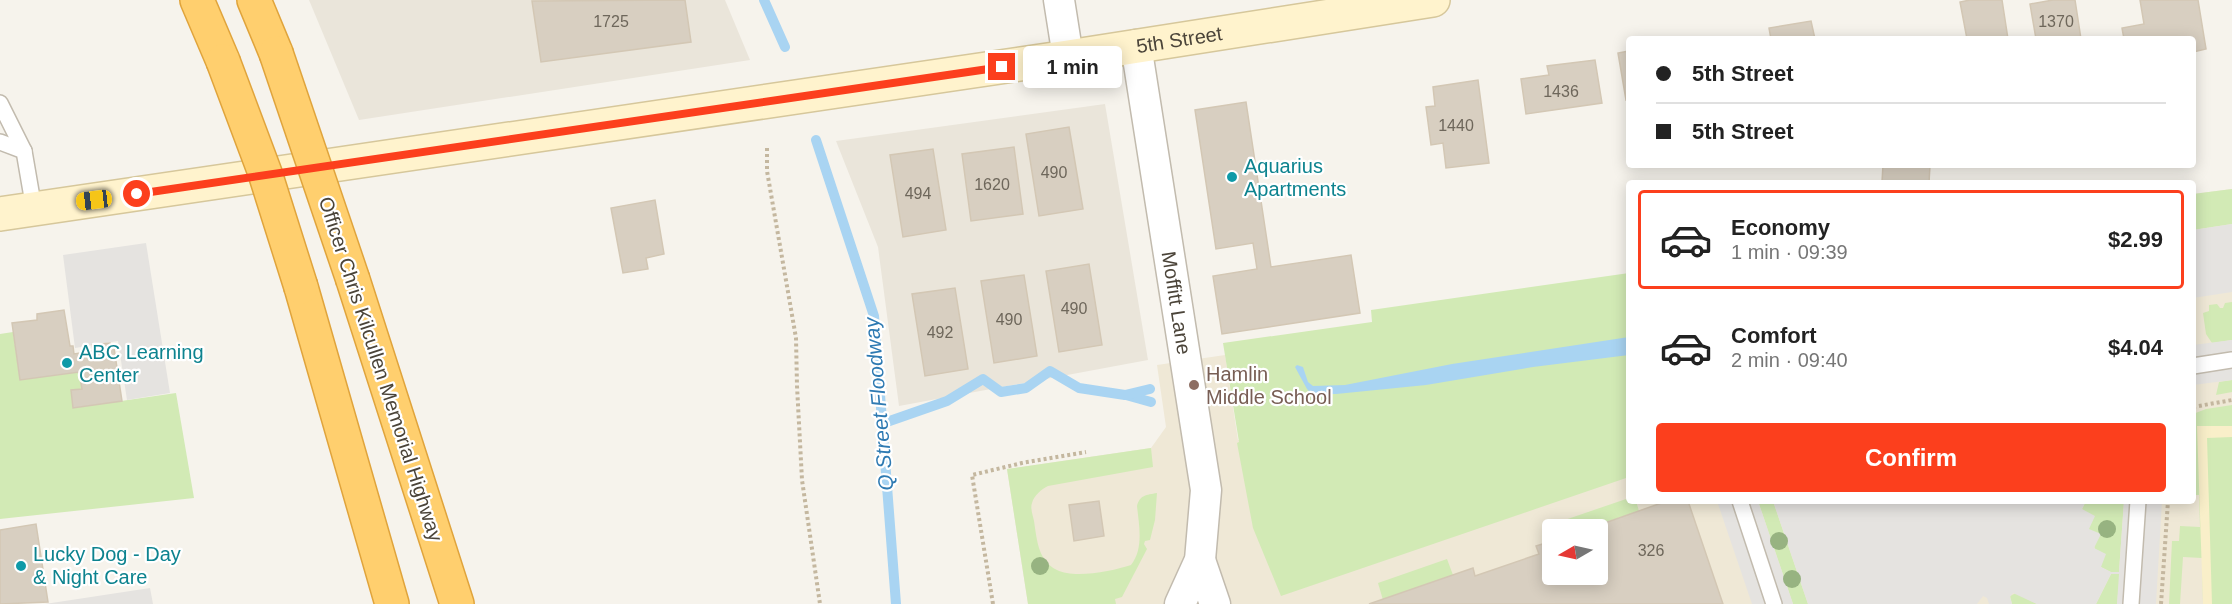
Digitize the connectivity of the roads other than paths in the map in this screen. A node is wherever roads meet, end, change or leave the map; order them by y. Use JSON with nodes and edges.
{"nodes":[{"id":1,"x":197,"y":0,"type":"edge"},
{"id":2,"x":254,"y":0,"type":"edge"},
{"id":3,"x":1059,"y":0,"type":"edge"},
{"id":4,"x":1433,"y":0,"type":"edge"},
{"id":5,"x":1136,"y":45,"type":"junction"},
{"id":6,"x":1068,"y":57,"type":"junction"},
{"id":7,"x":0,"y":103,"type":"edge"},
{"id":8,"x":0,"y":142,"type":"edge"},
{"id":9,"x":24,"y":152,"type":"junction"},
{"id":10,"x":34,"y":209,"type":"junction"},
{"id":11,"x":0,"y":214,"type":"edge"},
{"id":12,"x":2232,"y":360,"type":"edge"},
{"id":13,"x":2196,"y":366,"type":"edge"},
{"id":14,"x":1741,"y":504,"type":"edge"},
{"id":15,"x":2138,"y":504,"type":"edge"},
{"id":16,"x":1200,"y":560,"type":"junction"},
{"id":17,"x":392,"y":604,"type":"edge"},
{"id":18,"x":457,"y":604,"type":"edge"},
{"id":19,"x":1180,"y":604,"type":"edge"},
{"id":20,"x":1215,"y":604,"type":"edge"},
{"id":21,"x":1774,"y":604,"type":"edge"},
{"id":22,"x":2131,"y":604,"type":"edge"}],
"edges":[{"from":1,"to":17,"type":"highway","bridge":true},
{"from":2,"to":18,"type":"highway","name":"Officer Chris Kilcullen Memorial Highway","bridge":true},
{"from":3,"to":6,"type":"street"},
{"from":4,"to":5,"type":"main road","name":"5th Street"},
{"from":5,"to":6,"type":"main road","name":"5th Street"},
{"from":5,"to":16,"type":"street","name":"Moffitt Lane"},
{"from":6,"to":10,"type":"main road","name":"5th Street"},
{"from":7,"to":9,"type":"lane"},
{"from":8,"to":9,"type":"lane"},
{"from":9,"to":10,"type":"lane"},
{"from":10,"to":11,"type":"main road","name":"5th Street"},
{"from":12,"to":13,"type":"lane"},
{"from":14,"to":21,"type":"lane"},
{"from":15,"to":22,"type":"lane"},
{"from":16,"to":19,"type":"street","name":"Moffitt Lane"},
{"from":16,"to":20,"type":"street","name":"Moffitt Lane"}]}
